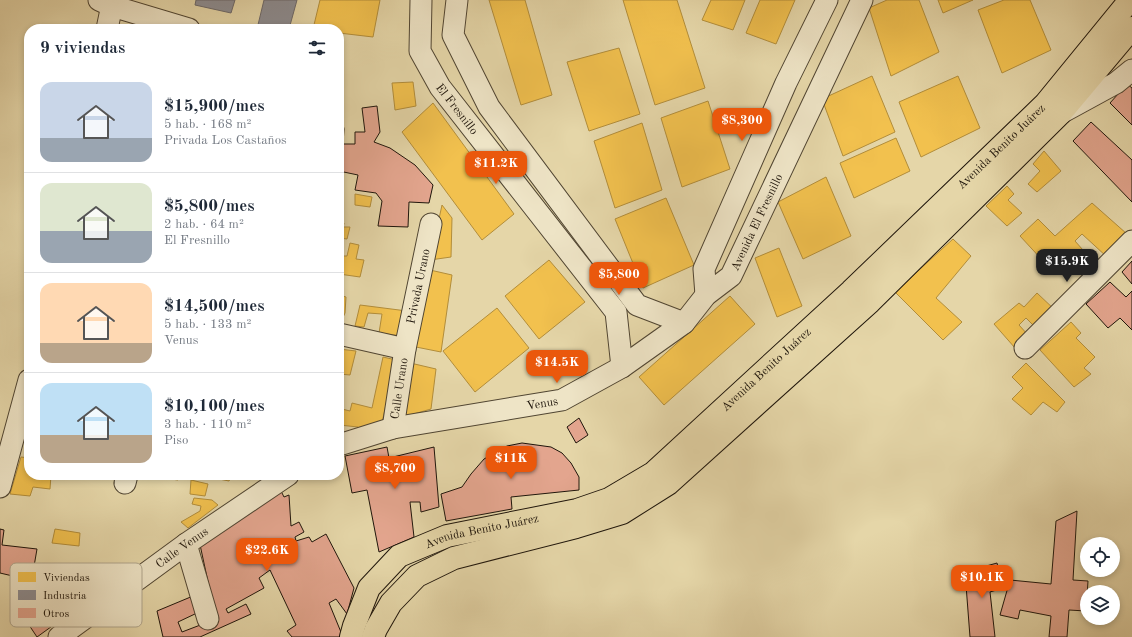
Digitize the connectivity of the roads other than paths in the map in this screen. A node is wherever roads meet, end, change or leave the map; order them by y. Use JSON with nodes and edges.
{"nodes":[{"id":1,"x":421,"y":0,"type":"edge"},
{"id":2,"x":457,"y":0,"type":"edge"},
{"id":3,"x":827,"y":0,"type":"edge"},
{"id":4,"x":862,"y":0,"type":"edge"},
{"id":5,"x":1130,"y":0,"type":"edge"},
{"id":6,"x":108,"y":2,"type":"edge"},
{"id":7,"x":107,"y":24,"type":"edge"},
{"id":8,"x":174,"y":24,"type":"edge"},
{"id":9,"x":1132,"y":28,"type":"edge"},
{"id":10,"x":1132,"y":70,"type":"edge"},
{"id":11,"x":1060,"y":114,"type":"junction"},
{"id":12,"x":431,"y":224,"type":"dead end"},
{"id":13,"x":1132,"y":241,"type":"edge"},
{"id":14,"x":706,"y":295,"type":"junction"},
{"id":15,"x":637,"y":305,"type":"junction"},
{"id":16,"x":616,"y":316,"type":"junction"},
{"id":17,"x":684,"y":323,"type":"junction"},
{"id":18,"x":344,"y":335,"type":"edge"},
{"id":19,"x":1025,"y":348,"type":"dead end"},
{"id":20,"x":405,"y":349,"type":"junction"},
{"id":21,"x":622,"y":367,"type":"junction"},
{"id":22,"x":24,"y":398,"type":"edge"},
{"id":23,"x":393,"y":428,"type":"junction"},
{"id":24,"x":344,"y":443,"type":"edge"},
{"id":25,"x":265,"y":483,"type":"edge"},
{"id":26,"x":0,"y":487,"type":"edge"},
{"id":27,"x":186,"y":544,"type":"junction"},
{"id":28,"x":142,"y":576,"type":"edge"},
{"id":29,"x":208,"y":619,"type":"dead end"},
{"id":30,"x":73,"y":627,"type":"edge"},
{"id":31,"x":59,"y":637,"type":"edge"},
{"id":32,"x":351,"y":637,"type":"edge"},
{"id":33,"x":373,"y":637,"type":"edge"}],
"edges":[{"from":1,"to":16,"type":"street","name":"El Fresnillo"},
{"from":2,"to":15,"type":"street"},
{"from":3,"to":14,"type":"street"},
{"from":4,"to":14,"type":"street","name":"Avenida El Fresnillo"},
{"from":5,"to":32,"type":"main road","name":"Avenida Benito Juárez"},
{"from":6,"to":7,"type":"street"},
{"from":6,"to":8,"type":"street"},
{"from":9,"to":11,"type":"main road","name":"Avenida Benito Juárez"},
{"from":10,"to":11,"type":"street"},
{"from":11,"to":33,"type":"main road","name":"Avenida Benito Juárez"},
{"from":12,"to":20,"type":"street","name":"Privada Urano"},
{"from":13,"to":19,"type":"street"},
{"from":14,"to":17,"type":"street","name":"Venus"},
{"from":15,"to":16,"type":"street"},
{"from":15,"to":17,"type":"street"},
{"from":16,"to":21,"type":"street","name":"El Fresnillo"},
{"from":17,"to":21,"type":"street","name":"Venus"},
{"from":18,"to":20,"type":"street"},
{"from":20,"to":23,"type":"street","name":"Calle Urano"},
{"from":21,"to":23,"type":"street","name":"Venus"},
{"from":22,"to":26,"type":"street"},
{"from":23,"to":24,"type":"street"},
{"from":25,"to":27,"type":"street","name":"Calle Venus"},
{"from":27,"to":28,"type":"street","name":"Calle Venus"},
{"from":27,"to":29,"type":"street"},
{"from":30,"to":31,"type":"street","name":"Calle Venus"}]}
